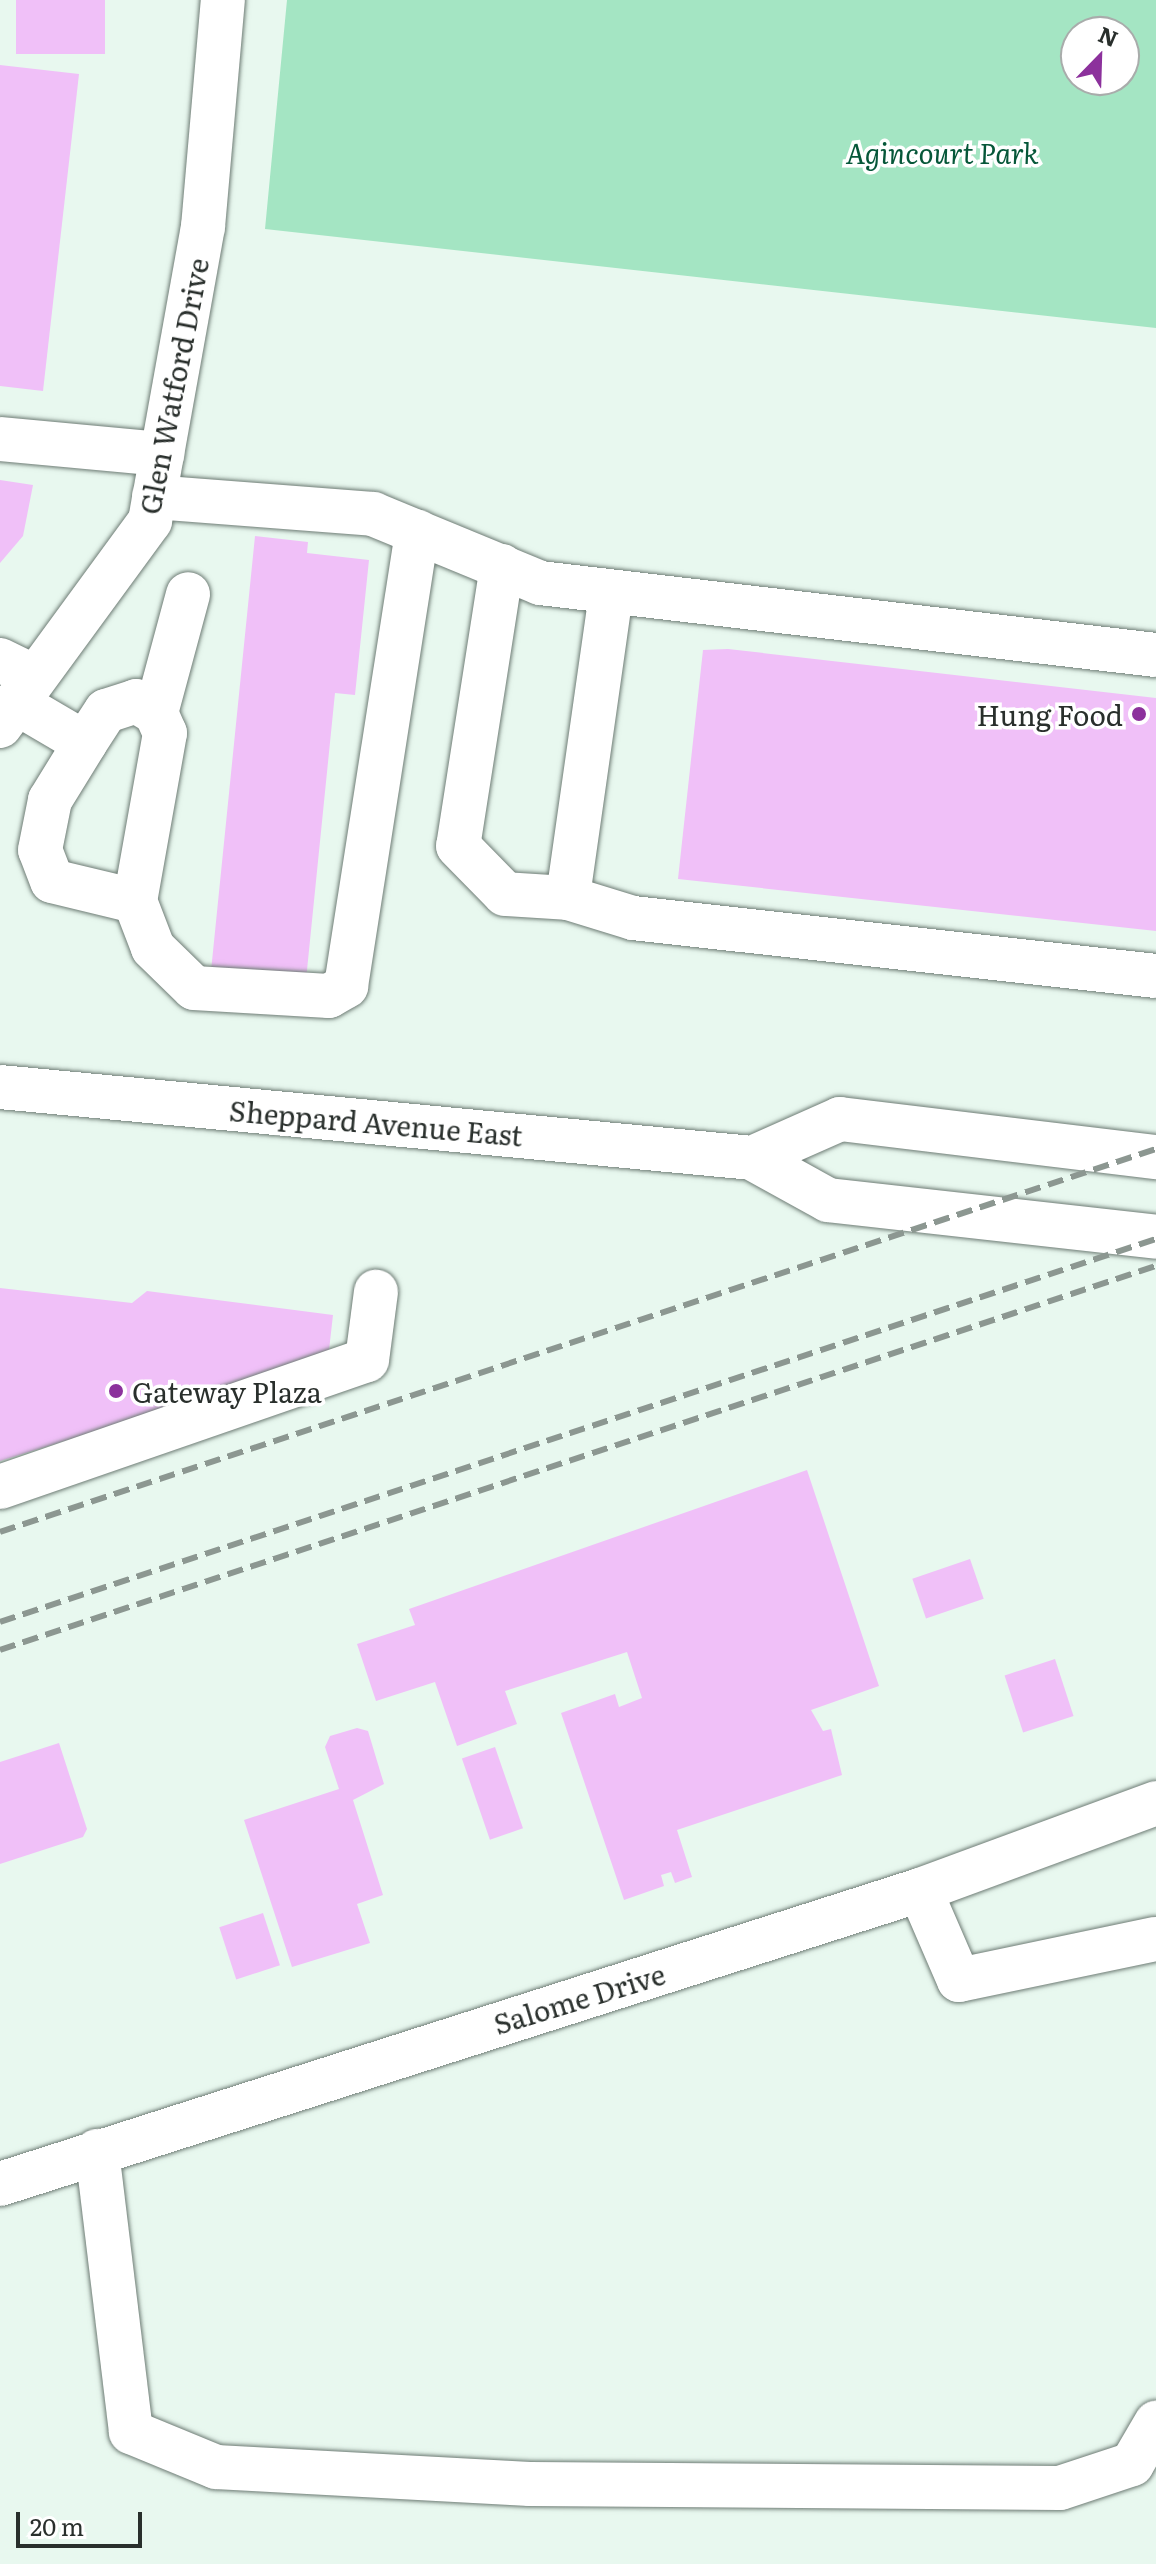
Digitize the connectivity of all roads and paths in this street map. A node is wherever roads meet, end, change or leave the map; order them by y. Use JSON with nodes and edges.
{"nodes":[{"id":1,"x":223,"y":0,"type":"edge"},
{"id":2,"x":0,"y":439,"type":"edge"},
{"id":3,"x":162,"y":454,"type":"junction"},
{"id":4,"x":154,"y":497,"type":"junction"},
{"id":5,"x":417,"y":532,"type":"junction"},
{"id":6,"x":502,"y":566,"type":"junction"},
{"id":7,"x":188,"y":594,"type":"dead end"},
{"id":8,"x":611,"y":594,"type":"junction"},
{"id":9,"x":1156,"y":655,"type":"edge"},
{"id":10,"x":12,"y":691,"type":"edge"},
{"id":11,"x":156,"y":713,"type":"junction"},
{"id":12,"x":85,"y":743,"type":"junction"},
{"id":13,"x":568,"y":898,"type":"junction"},
{"id":14,"x":135,"y":901,"type":"junction"},
{"id":15,"x":1156,"y":976,"type":"edge"},
{"id":16,"x":0,"y":1087,"type":"edge"},
{"id":17,"x":1156,"y":1157,"type":"edge"},
{"id":18,"x":752,"y":1158,"type":"junction"},
{"id":19,"x":1156,"y":1237,"type":"edge"},
{"id":20,"x":376,"y":1292,"type":"dead end"},
{"id":21,"x":0,"y":1487,"type":"edge"},
{"id":22,"x":1156,"y":1803,"type":"edge"},
{"id":23,"x":920,"y":1890,"type":"junction"},
{"id":24,"x":1156,"y":1939,"type":"edge"},
{"id":25,"x":97,"y":2151,"type":"junction"},
{"id":26,"x":0,"y":2184,"type":"edge"},
{"id":27,"x":1156,"y":2423,"type":"edge"}],
"edges":[{"from":1,"to":3,"type":"street","name":"Glen Watford Drive"},
{"from":2,"to":3,"type":"street"},
{"from":3,"to":4,"type":"street","name":"Glen Watford Drive"},
{"from":4,"to":5,"type":"street"},
{"from":4,"to":10,"type":"street","name":"Glen Watford Drive"},
{"from":5,"to":6,"type":"street"},
{"from":5,"to":14,"type":"street"},
{"from":6,"to":8,"type":"street"},
{"from":6,"to":13,"type":"street"},
{"from":7,"to":11,"type":"street"},
{"from":8,"to":9,"type":"street"},
{"from":8,"to":13,"type":"street"},
{"from":10,"to":12,"type":"street"},
{"from":11,"to":12,"type":"street"},
{"from":11,"to":14,"type":"street"},
{"from":12,"to":14,"type":"street"},
{"from":13,"to":15,"type":"street"},
{"from":16,"to":18,"type":"street","name":"Sheppard Avenue East"},
{"from":17,"to":18,"type":"street","name":"Sheppard Avenue East"},
{"from":18,"to":19,"type":"street","name":"Sheppard Avenue East"},
{"from":20,"to":21,"type":"street"},
{"from":22,"to":23,"type":"street","name":"Salome Drive"},
{"from":23,"to":24,"type":"street"},
{"from":23,"to":25,"type":"street","name":"Salome Drive"},
{"from":25,"to":26,"type":"street","name":"Salome Drive"},
{"from":25,"to":27,"type":"street"}]}
